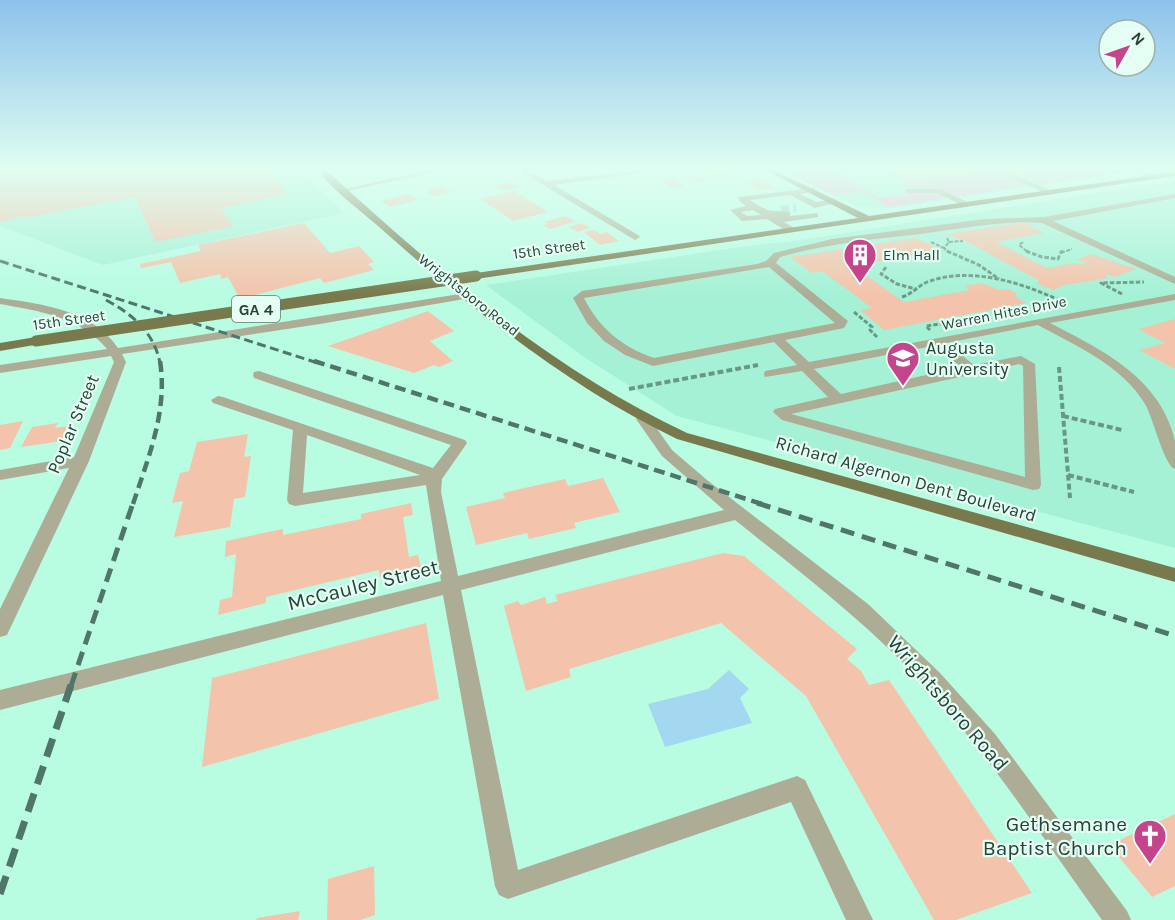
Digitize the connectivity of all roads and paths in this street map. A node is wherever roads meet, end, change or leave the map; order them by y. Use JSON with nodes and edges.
{"nodes":[{"id":1,"x":366,"y":210,"type":"edge"},
{"id":2,"x":589,"y":210,"type":"edge"},
{"id":3,"x":734,"y":210,"type":"edge"},
{"id":4,"x":759,"y":210,"type":"edge"},
{"id":5,"x":807,"y":210,"type":"joint"},
{"id":6,"x":850,"y":210,"type":"edge"},
{"id":7,"x":933,"y":210,"type":"edge"},
{"id":8,"x":1099,"y":210,"type":"edge"},
{"id":9,"x":784,"y":212,"type":"tunnel mouth"},
{"id":10,"x":769,"y":216,"type":"junction"},
{"id":11,"x":868,"y":219,"type":"junction"},
{"id":12,"x":1044,"y":220,"type":"junction"},
{"id":13,"x":832,"y":224,"type":"junction"},
{"id":14,"x":791,"y":231,"type":"junction"},
{"id":15,"x":943,"y":233,"type":"dead end"},
{"id":16,"x":635,"y":237,"type":"dead end"},
{"id":17,"x":963,"y":241,"type":"dead end"},
{"id":18,"x":949,"y":242,"type":"junction"},
{"id":19,"x":1023,"y":242,"type":"dead end"},
{"id":20,"x":1081,"y":249,"type":"dead end"},
{"id":21,"x":770,"y":263,"type":"junction"},
{"id":22,"x":886,"y":267,"type":"dead end"},
{"id":23,"x":1002,"y":281,"type":"junction"},
{"id":24,"x":1175,"y":281,"type":"edge"},
{"id":25,"x":1152,"y":282,"type":"dead end"},
{"id":26,"x":916,"y":289,"type":"junction"},
{"id":27,"x":466,"y":296,"type":"junction"},
{"id":28,"x":1115,"y":296,"type":"dead end"},
{"id":29,"x":902,"y":297,"type":"dead end"},
{"id":30,"x":1175,"y":297,"type":"edge"},
{"id":31,"x":0,"y":301,"type":"edge"},
{"id":32,"x":1074,"y":301,"type":"dead end"},
{"id":33,"x":1065,"y":303,"type":"junction"},
{"id":34,"x":1057,"y":304,"type":"dead end"},
{"id":35,"x":985,"y":317,"type":"dead end"},
{"id":36,"x":1039,"y":321,"type":"junction"},
{"id":37,"x":980,"y":322,"type":"dead end"},
{"id":38,"x":887,"y":336,"type":"dead end"},
{"id":39,"x":929,"y":337,"type":"junction"},
{"id":40,"x":772,"y":339,"type":"junction"},
{"id":41,"x":868,"y":340,"type":"dead end"},
{"id":42,"x":0,"y":346,"type":"edge"},
{"id":43,"x":116,"y":351,"type":"junction"},
{"id":44,"x":787,"y":359,"type":"junction"},
{"id":45,"x":806,"y":367,"type":"junction"},
{"id":46,"x":1059,"y":367,"type":"dead end"},
{"id":47,"x":0,"y":369,"type":"edge"},
{"id":48,"x":967,"y":370,"type":"junction"},
{"id":49,"x":770,"y":374,"type":"dead end"},
{"id":50,"x":260,"y":375,"type":"dead end"},
{"id":51,"x":629,"y":389,"type":"dead end"},
{"id":52,"x":843,"y":397,"type":"junction"},
{"id":53,"x":218,"y":400,"type":"dead end"},
{"id":54,"x":636,"y":414,"type":"junction"},
{"id":55,"x":1063,"y":416,"type":"junction"},
{"id":56,"x":300,"y":428,"type":"junction"},
{"id":57,"x":1122,"y":430,"type":"dead end"},
{"id":58,"x":81,"y":461,"type":"junction"},
{"id":59,"x":1175,"y":464,"type":"edge"},
{"id":60,"x":0,"y":475,"type":"edge"},
{"id":61,"x":1068,"y":475,"type":"junction"},
{"id":62,"x":435,"y":476,"type":"junction"},
{"id":63,"x":1134,"y":492,"type":"dead end"},
{"id":64,"x":1070,"y":498,"type":"dead end"},
{"id":65,"x":737,"y":513,"type":"junction"},
{"id":66,"x":1175,"y":575,"type":"edge"},
{"id":67,"x":452,"y":586,"type":"junction"},
{"id":68,"x":0,"y":629,"type":"edge"},
{"id":69,"x":0,"y":700,"type":"edge"},
{"id":70,"x":860,"y":920,"type":"edge"},
{"id":71,"x":1118,"y":920,"type":"edge"}],
"edges":[{"from":1,"to":27,"type":"main road","name":"Wrightsboro Road"},
{"from":2,"to":16,"type":"street"},
{"from":3,"to":10,"type":"street"},
{"from":4,"to":10,"type":"street"},
{"from":5,"to":10,"type":"street"},
{"from":5,"to":13,"type":"street"},
{"from":6,"to":11,"type":"main road"},
{"from":7,"to":11,"type":"main road","name":"15th Street","number":"GA 4"},
{"from":8,"to":12,"type":"street"},
{"from":9,"to":10,"type":"street"},
{"from":10,"to":14,"type":"street"},
{"from":11,"to":13,"type":"main road","name":"15th Street","number":"GA 4"},
{"from":12,"to":21,"type":"street"},
{"from":12,"to":24,"type":"street"},
{"from":13,"to":14,"type":"main road","name":"15th Street","number":"GA 4"},
{"from":14,"to":42,"type":"main road","name":"15th Street","number":"GA 4","bridge":true},
{"from":15,"to":18,"type":"path"},
{"from":17,"to":18,"type":"path"},
{"from":18,"to":23,"type":"path"},
{"from":19,"to":20,"type":"path"},
{"from":21,"to":40,"type":"street"},
{"from":21,"to":40,"type":"street"},
{"from":22,"to":26,"type":"path"},
{"from":23,"to":26,"type":"path"},
{"from":23,"to":33,"type":"path"},
{"from":25,"to":28,"type":"path"},
{"from":26,"to":29,"type":"path"},
{"from":27,"to":43,"type":"street"},
{"from":27,"to":54,"type":"main road","name":"Wrightsboro Road"},
{"from":30,"to":36,"type":"street","name":"Warren Hites Drive"},
{"from":31,"to":43,"type":"street"},
{"from":32,"to":33,"type":"path"},
{"from":33,"to":34,"type":"path"},
{"from":35,"to":39,"type":"path"},
{"from":36,"to":39,"type":"street","name":"Warren Hites Drive"},
{"from":36,"to":59,"type":"street"},
{"from":37,"to":39,"type":"path"},
{"from":38,"to":41,"type":"path"},
{"from":39,"to":45,"type":"street","name":"Warren Hites Drive"},
{"from":39,"to":48,"type":"street"},
{"from":40,"to":44,"type":"street"},
{"from":40,"to":45,"type":"street"},
{"from":43,"to":47,"type":"street"},
{"from":43,"to":58,"type":"street","name":"Poplar Street"},
{"from":44,"to":45,"type":"street"},
{"from":44,"to":51,"type":"path"},
{"from":45,"to":49,"type":"street","name":"Warren Hites Drive"},
{"from":45,"to":52,"type":"street"},
{"from":46,"to":55,"type":"path"},
{"from":48,"to":52,"type":"street"},
{"from":48,"to":52,"type":"street"},
{"from":50,"to":62,"type":"street"},
{"from":53,"to":56,"type":"street"},
{"from":54,"to":65,"type":"street","name":"Wrightsboro Road"},
{"from":54,"to":66,"type":"main road","name":"Richard Algernon Dent Boulevard"},
{"from":55,"to":57,"type":"path"},
{"from":55,"to":61,"type":"path"},
{"from":56,"to":62,"type":"street"},
{"from":56,"to":62,"type":"street"},
{"from":58,"to":60,"type":"street"},
{"from":58,"to":68,"type":"street","name":"Poplar Street"},
{"from":61,"to":63,"type":"path"},
{"from":61,"to":64,"type":"path"},
{"from":62,"to":67,"type":"street"},
{"from":65,"to":67,"type":"street","name":"McCauley Street"},
{"from":65,"to":71,"type":"street","name":"Wrightsboro Road"},
{"from":67,"to":69,"type":"street","name":"McCauley Street"},
{"from":67,"to":70,"type":"street"}]}
